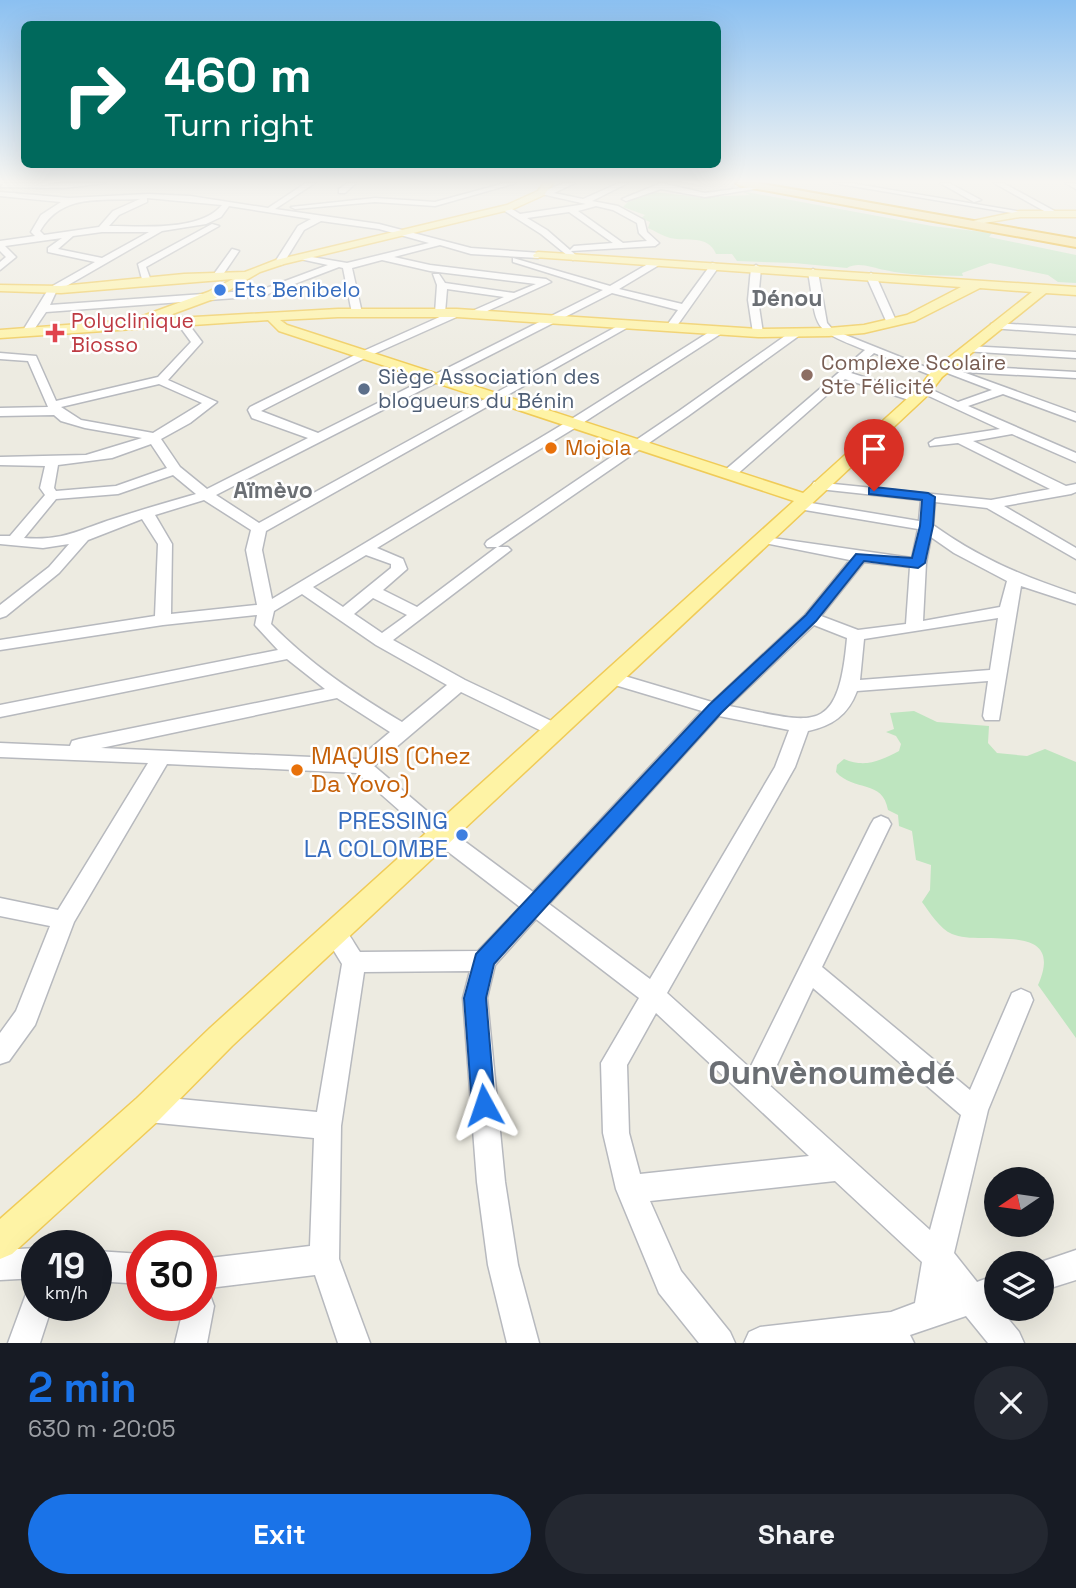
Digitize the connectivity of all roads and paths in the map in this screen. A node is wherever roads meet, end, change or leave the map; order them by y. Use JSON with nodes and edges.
{"nodes":[{"id":1,"x":0,"y":245,"type":"edge"},
{"id":2,"x":57,"y":246,"type":"edge"},
{"id":3,"x":130,"y":246,"type":"edge"},
{"id":4,"x":178,"y":246,"type":"edge"},
{"id":5,"x":290,"y":246,"type":"edge"},
{"id":6,"x":352,"y":246,"type":"edge"},
{"id":7,"x":429,"y":246,"type":"edge"},
{"id":8,"x":454,"y":246,"type":"edge"},
{"id":9,"x":456,"y":246,"type":"edge"},
{"id":10,"x":564,"y":246,"type":"edge"},
{"id":11,"x":622,"y":246,"type":"joint"},
{"id":12,"x":626,"y":246,"type":"edge"},
{"id":13,"x":235,"y":251,"type":"dead end"},
{"id":14,"x":483,"y":252,"type":"junction"},
{"id":15,"x":502,"y":252,"type":"junction"},
{"id":16,"x":574,"y":253,"type":"junction"},
{"id":17,"x":538,"y":255,"type":"joint"},
{"id":18,"x":303,"y":257,"type":"junction"},
{"id":19,"x":381,"y":257,"type":"junction"},
{"id":20,"x":102,"y":261,"type":"junction"},
{"id":21,"x":280,"y":262,"type":"junction"},
{"id":22,"x":656,"y":263,"type":"junction"},
{"id":23,"x":343,"y":265,"type":"junction"},
{"id":24,"x":715,"y":265,"type":"junction"},
{"id":25,"x":0,"y":267,"type":"edge"},
{"id":26,"x":430,"y":268,"type":"junction"},
{"id":27,"x":756,"y":268,"type":"junction"},
{"id":28,"x":813,"y":272,"type":"junction"},
{"id":29,"x":219,"y":274,"type":"junction"},
{"id":30,"x":563,"y":274,"type":"junction"},
{"id":31,"x":247,"y":275,"type":"junction"},
{"id":32,"x":871,"y":276,"type":"junction"},
{"id":33,"x":146,"y":281,"type":"junction"},
{"id":34,"x":546,"y":282,"type":"junction"},
{"id":35,"x":967,"y":284,"type":"junction"},
{"id":36,"x":442,"y":285,"type":"junction"},
{"id":37,"x":0,"y":288,"type":"edge"},
{"id":38,"x":52,"y":290,"type":"junction"},
{"id":39,"x":611,"y":290,"type":"junction"},
{"id":40,"x":1076,"y":290,"type":"edge"},
{"id":41,"x":1031,"y":292,"type":"junction"},
{"id":42,"x":514,"y":296,"type":"junction"},
{"id":43,"x":208,"y":297,"type":"junction"},
{"id":44,"x":684,"y":308,"type":"junction"},
{"id":45,"x":43,"y":309,"type":"junction"},
{"id":46,"x":357,"y":313,"type":"junction"},
{"id":47,"x":440,"y":313,"type":"junction"},
{"id":48,"x":457,"y":313,"type":"junction"},
{"id":49,"x":474,"y":314,"type":"junction"},
{"id":50,"x":273,"y":317,"type":"junction"},
{"id":51,"x":180,"y":320,"type":"junction"},
{"id":52,"x":549,"y":320,"type":"junction"},
{"id":53,"x":892,"y":323,"type":"junction"},
{"id":54,"x":134,"y":324,"type":"junction"},
{"id":55,"x":627,"y":326,"type":"junction"},
{"id":56,"x":995,"y":326,"type":"junction"},
{"id":57,"x":670,"y":328,"type":"junction"},
{"id":58,"x":718,"y":331,"type":"junction"},
{"id":59,"x":1076,"y":331,"type":"edge"},
{"id":60,"x":27,"y":332,"type":"junction"},
{"id":61,"x":829,"y":332,"type":"junction"},
{"id":62,"x":758,"y":333,"type":"junction"},
{"id":63,"x":796,"y":333,"type":"junction"},
{"id":64,"x":0,"y":334,"type":"edge"},
{"id":65,"x":871,"y":350,"type":"junction"},
{"id":66,"x":363,"y":355,"type":"junction"},
{"id":67,"x":1076,"y":355,"type":"edge"},
{"id":68,"x":0,"y":356,"type":"edge"},
{"id":69,"x":841,"y":374,"type":"junction"},
{"id":70,"x":940,"y":374,"type":"junction"},
{"id":71,"x":1076,"y":375,"type":"edge"},
{"id":72,"x":434,"y":378,"type":"junction"},
{"id":73,"x":162,"y":380,"type":"junction"},
{"id":74,"x":1006,"y":389,"type":"junction"},
{"id":75,"x":496,"y":398,"type":"junction"},
{"id":76,"x":957,"y":406,"type":"junction"},
{"id":77,"x":56,"y":408,"type":"junction"},
{"id":78,"x":0,"y":412,"type":"edge"},
{"id":79,"x":1076,"y":416,"type":"edge"},
{"id":80,"x":574,"y":424,"type":"junction"},
{"id":81,"x":1010,"y":431,"type":"junction"},
{"id":82,"x":153,"y":437,"type":"junction"},
{"id":83,"x":316,"y":437,"type":"junction"},
{"id":84,"x":959,"y":439,"type":"junction"},
{"id":85,"x":935,"y":443,"type":"dead end"},
{"id":86,"x":636,"y":444,"type":"junction"},
{"id":87,"x":1076,"y":458,"type":"edge"},
{"id":88,"x":0,"y":461,"type":"edge"},
{"id":89,"x":15,"y":462,"type":"junction"},
{"id":90,"x":52,"y":463,"type":"junction"},
{"id":91,"x":176,"y":470,"type":"junction"},
{"id":92,"x":729,"y":474,"type":"junction"},
{"id":93,"x":0,"y":479,"type":"edge"},
{"id":94,"x":1072,"y":492,"type":"edge"},
{"id":95,"x":52,"y":495,"type":"junction"},
{"id":96,"x":206,"y":495,"type":"junction"},
{"id":97,"x":807,"y":496,"type":"junction"},
{"id":98,"x":928,"y":497,"type":"junction"},
{"id":99,"x":991,"y":504,"type":"junction"},
{"id":100,"x":146,"y":513,"type":"junction"},
{"id":101,"x":926,"y":526,"type":"junction"},
{"id":102,"x":259,"y":529,"type":"junction"},
{"id":103,"x":83,"y":537,"type":"junction"},
{"id":104,"x":764,"y":539,"type":"junction"},
{"id":105,"x":6,"y":541,"type":"edge"},
{"id":106,"x":363,"y":548,"type":"junction"},
{"id":107,"x":1076,"y":554,"type":"edge"},
{"id":108,"x":860,"y":557,"type":"junction"},
{"id":109,"x":918,"y":563,"type":"junction"},
{"id":110,"x":1015,"y":579,"type":"junction"},
{"id":111,"x":301,"y":586,"type":"junction"},
{"id":112,"x":372,"y":591,"type":"junction"},
{"id":113,"x":1076,"y":599,"type":"edge"},
{"id":114,"x":4,"y":604,"type":"edge"},
{"id":115,"x":266,"y":609,"type":"junction"},
{"id":116,"x":1007,"y":611,"type":"junction"},
{"id":117,"x":344,"y":614,"type":"junction"},
{"id":118,"x":418,"y":614,"type":"junction"},
{"id":119,"x":811,"y":618,"type":"junction"},
{"id":120,"x":163,"y":620,"type":"junction"},
{"id":121,"x":914,"y":628,"type":"junction"},
{"id":122,"x":856,"y":635,"type":"junction"},
{"id":123,"x":382,"y":641,"type":"junction"},
{"id":124,"x":0,"y":645,"type":"edge"},
{"id":125,"x":289,"y":653,"type":"junction"},
{"id":126,"x":998,"y":675,"type":"junction"},
{"id":127,"x":611,"y":678,"type":"junction"},
{"id":128,"x":459,"y":684,"type":"junction"},
{"id":129,"x":851,"y":687,"type":"junction"},
{"id":130,"x":337,"y":692,"type":"junction"},
{"id":131,"x":715,"y":709,"type":"junction"},
{"id":132,"x":0,"y":711,"type":"edge"},
{"id":133,"x":992,"y":716,"type":"dead end"},
{"id":134,"x":800,"y":726,"type":"junction"},
{"id":135,"x":403,"y":730,"type":"junction"},
{"id":136,"x":555,"y":730,"type":"junction"},
{"id":137,"x":0,"y":750,"type":"edge"},
{"id":138,"x":55,"y":751,"type":"junction"},
{"id":139,"x":162,"y":757,"type":"junction"},
{"id":140,"x":362,"y":766,"type":"junction"},
{"id":141,"x":881,"y":824,"type":"dead end"},
{"id":142,"x":441,"y":835,"type":"junction"},
{"id":143,"x":535,"y":905,"type":"junction"},
{"id":144,"x":0,"y":907,"type":"edge"},
{"id":145,"x":64,"y":920,"type":"junction"},
{"id":146,"x":334,"y":933,"type":"junction"},
{"id":147,"x":484,"y":961,"type":"junction"},
{"id":148,"x":354,"y":962,"type":"junction"},
{"id":149,"x":809,"y":970,"type":"junction"},
{"id":150,"x":652,"y":994,"type":"junction"},
{"id":151,"x":1021,"y":1000,"type":"dead end"},
{"id":152,"x":0,"y":1053,"type":"edge"},
{"id":153,"x":754,"y":1086,"type":"junction"},
{"id":154,"x":148,"y":1109,"type":"junction"},
{"id":155,"x":975,"y":1110,"type":"junction"},
{"id":156,"x":328,"y":1126,"type":"junction"},
{"id":157,"x":838,"y":1167,"type":"junction"},
{"id":158,"x":630,"y":1189,"type":"junction"},
{"id":159,"x":0,"y":1242,"type":"edge"},
{"id":160,"x":938,"y":1257,"type":"junction"},
{"id":161,"x":324,"y":1259,"type":"junction"},
{"id":162,"x":21,"y":1264,"type":"edge"},
{"id":163,"x":0,"y":1265,"type":"edge"},
{"id":164,"x":1076,"y":1265,"type":"edge"},
{"id":165,"x":1054,"y":1272,"type":"edge"},
{"id":166,"x":217,"y":1278,"type":"edge"},
{"id":167,"x":983,"y":1294,"type":"edge"},
{"id":168,"x":929,"y":1313,"type":"junction"},
{"id":169,"x":32,"y":1321,"type":"edge"},
{"id":170,"x":196,"y":1321,"type":"edge"},
{"id":171,"x":894,"y":1335,"type":"edge"},
{"id":172,"x":24,"y":1343,"type":"edge"},
{"id":173,"x":191,"y":1343,"type":"edge"},
{"id":174,"x":354,"y":1343,"type":"edge"},
{"id":175,"x":523,"y":1343,"type":"edge"},
{"id":176,"x":719,"y":1343,"type":"edge"},
{"id":177,"x":760,"y":1343,"type":"edge"},
{"id":178,"x":1008,"y":1343,"type":"edge"}],
"edges":[{"from":1,"to":25,"type":"street"},
{"from":2,"to":20,"type":"street"},
{"from":3,"to":20,"type":"street"},
{"from":4,"to":33,"type":"street"},
{"from":5,"to":21,"type":"street"},
{"from":6,"to":18,"type":"main road"},
{"from":7,"to":19,"type":"street"},
{"from":8,"to":14,"type":"street"},
{"from":9,"to":15,"type":"street"},
{"from":10,"to":16,"type":"street"},
{"from":11,"to":12,"type":"street"},
{"from":11,"to":16,"type":"street"},
{"from":13,"to":29,"type":"street"},
{"from":14,"to":15,"type":"street"},
{"from":14,"to":30,"type":"street"},
{"from":15,"to":17,"type":"street"},
{"from":16,"to":17,"type":"main road"},
{"from":16,"to":22,"type":"main road"},
{"from":18,"to":21,"type":"main road"},
{"from":18,"to":23,"type":"street"},
{"from":19,"to":23,"type":"street"},
{"from":19,"to":26,"type":"street"},
{"from":20,"to":38,"type":"street"},
{"from":21,"to":31,"type":"main road"},
{"from":22,"to":24,"type":"main road"},
{"from":22,"to":39,"type":"street"},
{"from":23,"to":43,"type":"street"},
{"from":23,"to":46,"type":"street"},
{"from":24,"to":27,"type":"main road"},
{"from":24,"to":44,"type":"street"},
{"from":26,"to":34,"type":"street"},
{"from":26,"to":36,"type":"street"},
{"from":27,"to":28,"type":"main road"},
{"from":27,"to":62,"type":"street"},
{"from":28,"to":32,"type":"main road"},
{"from":28,"to":61,"type":"street"},
{"from":29,"to":31,"type":"main road"},
{"from":29,"to":33,"type":"main road"},
{"from":30,"to":34,"type":"street"},
{"from":30,"to":39,"type":"street"},
{"from":31,"to":43,"type":"main road"},
{"from":32,"to":35,"type":"main road"},
{"from":32,"to":53,"type":"street"},
{"from":33,"to":38,"type":"main road"},
{"from":34,"to":42,"type":"street"},
{"from":35,"to":41,"type":"main road"},
{"from":35,"to":53,"type":"main road"},
{"from":36,"to":42,"type":"street"},
{"from":36,"to":47,"type":"street"},
{"from":37,"to":38,"type":"main road"},
{"from":38,"to":45,"type":"street"},
{"from":39,"to":44,"type":"street"},
{"from":39,"to":52,"type":"street"},
{"from":40,"to":41,"type":"main road"},
{"from":41,"to":56,"type":"main road"},
{"from":42,"to":49,"type":"street"},
{"from":43,"to":45,"type":"street"},
{"from":43,"to":54,"type":"main road"},
{"from":44,"to":57,"type":"street"},
{"from":45,"to":60,"type":"street"},
{"from":46,"to":47,"type":"main road"},
{"from":46,"to":50,"type":"main road"},
{"from":47,"to":48,"type":"main road"},
{"from":48,"to":49,"type":"main road"},
{"from":48,"to":66,"type":"street"},
{"from":49,"to":52,"type":"main road"},
{"from":50,"to":51,"type":"main road"},
{"from":50,"to":66,"type":"main road"},
{"from":51,"to":54,"type":"main road"},
{"from":51,"to":73,"type":"street"},
{"from":52,"to":55,"type":"main road"},
{"from":52,"to":72,"type":"street"},
{"from":53,"to":61,"type":"main road"},
{"from":54,"to":60,"type":"main road"},
{"from":55,"to":57,"type":"main road"},
{"from":55,"to":75,"type":"street"},
{"from":56,"to":59,"type":"street"},
{"from":56,"to":70,"type":"main road"},
{"from":57,"to":58,"type":"main road"},
{"from":58,"to":62,"type":"main road"},
{"from":58,"to":80,"type":"street"},
{"from":60,"to":64,"type":"main road"},
{"from":61,"to":63,"type":"main road"},
{"from":61,"to":65,"type":"street"},
{"from":62,"to":63,"type":"main road"},
{"from":63,"to":86,"type":"street"},
{"from":65,"to":69,"type":"street"},
{"from":65,"to":70,"type":"street"},
{"from":66,"to":72,"type":"main road"},
{"from":66,"to":83,"type":"street"},
{"from":67,"to":70,"type":"street"},
{"from":68,"to":77,"type":"street"},
{"from":69,"to":70,"type":"street"},
{"from":69,"to":92,"type":"street"},
{"from":70,"to":71,"type":"street"},
{"from":70,"to":74,"type":"street"},
{"from":70,"to":76,"type":"street"},
{"from":70,"to":97,"type":"main road"},
{"from":72,"to":75,"type":"main road"},
{"from":72,"to":83,"type":"street"},
{"from":73,"to":77,"type":"street"},
{"from":73,"to":82,"type":"street"},
{"from":74,"to":76,"type":"street"},
{"from":74,"to":79,"type":"street"},
{"from":75,"to":80,"type":"main road"},
{"from":75,"to":102,"type":"street"},
{"from":76,"to":81,"type":"street"},
{"from":77,"to":78,"type":"street"},
{"from":77,"to":82,"type":"street"},
{"from":80,"to":86,"type":"main road"},
{"from":80,"to":106,"type":"street"},
{"from":81,"to":84,"type":"street"},
{"from":81,"to":87,"type":"street"},
{"from":82,"to":90,"type":"street"},
{"from":82,"to":91,"type":"street"},
{"from":83,"to":96,"type":"street"},
{"from":84,"to":85,"type":"street"},
{"from":84,"to":94,"type":"street"},
{"from":86,"to":92,"type":"main road"},
{"from":86,"to":118,"type":"street"},
{"from":88,"to":89,"type":"street"},
{"from":89,"to":90,"type":"street"},
{"from":89,"to":93,"type":"street"},
{"from":90,"to":95,"type":"street"},
{"from":91,"to":95,"type":"street"},
{"from":91,"to":96,"type":"street"},
{"from":92,"to":97,"type":"main road"},
{"from":94,"to":99,"type":"street"},
{"from":95,"to":105,"type":"street"},
{"from":96,"to":100,"type":"street"},
{"from":96,"to":102,"type":"street"},
{"from":97,"to":98,"type":"street"},
{"from":97,"to":101,"type":"street"},
{"from":97,"to":104,"type":"main road"},
{"from":98,"to":99,"type":"street"},
{"from":98,"to":101,"type":"street"},
{"from":99,"to":107,"type":"street"},
{"from":100,"to":103,"type":"street"},
{"from":100,"to":120,"type":"street"},
{"from":101,"to":109,"type":"street"},
{"from":101,"to":110,"type":"street"},
{"from":102,"to":115,"type":"street"},
{"from":103,"to":105,"type":"street"},
{"from":103,"to":114,"type":"street"},
{"from":104,"to":108,"type":"street"},
{"from":104,"to":127,"type":"main road"},
{"from":106,"to":111,"type":"street"},
{"from":106,"to":112,"type":"street"},
{"from":108,"to":109,"type":"street"},
{"from":108,"to":119,"type":"street"},
{"from":109,"to":121,"type":"street"},
{"from":110,"to":113,"type":"street"},
{"from":110,"to":116,"type":"street"},
{"from":111,"to":115,"type":"street"},
{"from":111,"to":117,"type":"street"},
{"from":112,"to":117,"type":"street"},
{"from":112,"to":118,"type":"street"},
{"from":115,"to":120,"type":"street"},
{"from":115,"to":125,"type":"street"},
{"from":116,"to":121,"type":"street"},
{"from":116,"to":126,"type":"street"},
{"from":117,"to":123,"type":"street"},
{"from":118,"to":123,"type":"street"},
{"from":119,"to":122,"type":"street"},
{"from":119,"to":131,"type":"street"},
{"from":120,"to":124,"type":"street"},
{"from":121,"to":122,"type":"street"},
{"from":122,"to":129,"type":"street"},
{"from":123,"to":128,"type":"street"},
{"from":125,"to":130,"type":"street"},
{"from":125,"to":132,"type":"street"},
{"from":126,"to":129,"type":"street"},
{"from":126,"to":133,"type":"street"},
{"from":127,"to":131,"type":"street"},
{"from":127,"to":136,"type":"main road"},
{"from":128,"to":135,"type":"street"},
{"from":128,"to":136,"type":"street"},
{"from":129,"to":134,"type":"street"},
{"from":130,"to":135,"type":"street"},
{"from":130,"to":138,"type":"street"},
{"from":131,"to":134,"type":"street"},
{"from":131,"to":143,"type":"street"},
{"from":134,"to":150,"type":"street"},
{"from":135,"to":140,"type":"street"},
{"from":136,"to":142,"type":"main road"},
{"from":137,"to":138,"type":"street"},
{"from":138,"to":139,"type":"street"},
{"from":139,"to":140,"type":"street"},
{"from":139,"to":145,"type":"street"},
{"from":140,"to":142,"type":"street"},
{"from":141,"to":149,"type":"street"},
{"from":142,"to":143,"type":"street"},
{"from":142,"to":146,"type":"main road"},
{"from":143,"to":147,"type":"street"},
{"from":143,"to":150,"type":"street"},
{"from":144,"to":145,"type":"street"},
{"from":145,"to":152,"type":"street"},
{"from":146,"to":148,"type":"street"},
{"from":146,"to":154,"type":"main road"},
{"from":147,"to":148,"type":"street"},
{"from":147,"to":175,"type":"street"},
{"from":148,"to":156,"type":"street"},
{"from":149,"to":153,"type":"street"},
{"from":149,"to":155,"type":"street"},
{"from":150,"to":153,"type":"street"},
{"from":150,"to":158,"type":"street"},
{"from":151,"to":155,"type":"street"},
{"from":153,"to":157,"type":"street"},
{"from":154,"to":156,"type":"street"},
{"from":154,"to":159,"type":"main road"},
{"from":155,"to":160,"type":"street"},
{"from":156,"to":161,"type":"street"},
{"from":157,"to":158,"type":"street"},
{"from":157,"to":160,"type":"street"},
{"from":158,"to":176,"type":"street"},
{"from":160,"to":167,"type":"street"},
{"from":160,"to":168,"type":"street"},
{"from":161,"to":166,"type":"street"},
{"from":161,"to":174,"type":"street"},
{"from":162,"to":163,"type":"street"},
{"from":164,"to":165,"type":"street"},
{"from":167,"to":168,"type":"street"},
{"from":167,"to":178,"type":"street"},
{"from":168,"to":171,"type":"street"},
{"from":169,"to":172,"type":"street"},
{"from":170,"to":173,"type":"street"},
{"from":171,"to":177,"type":"street"}]}
